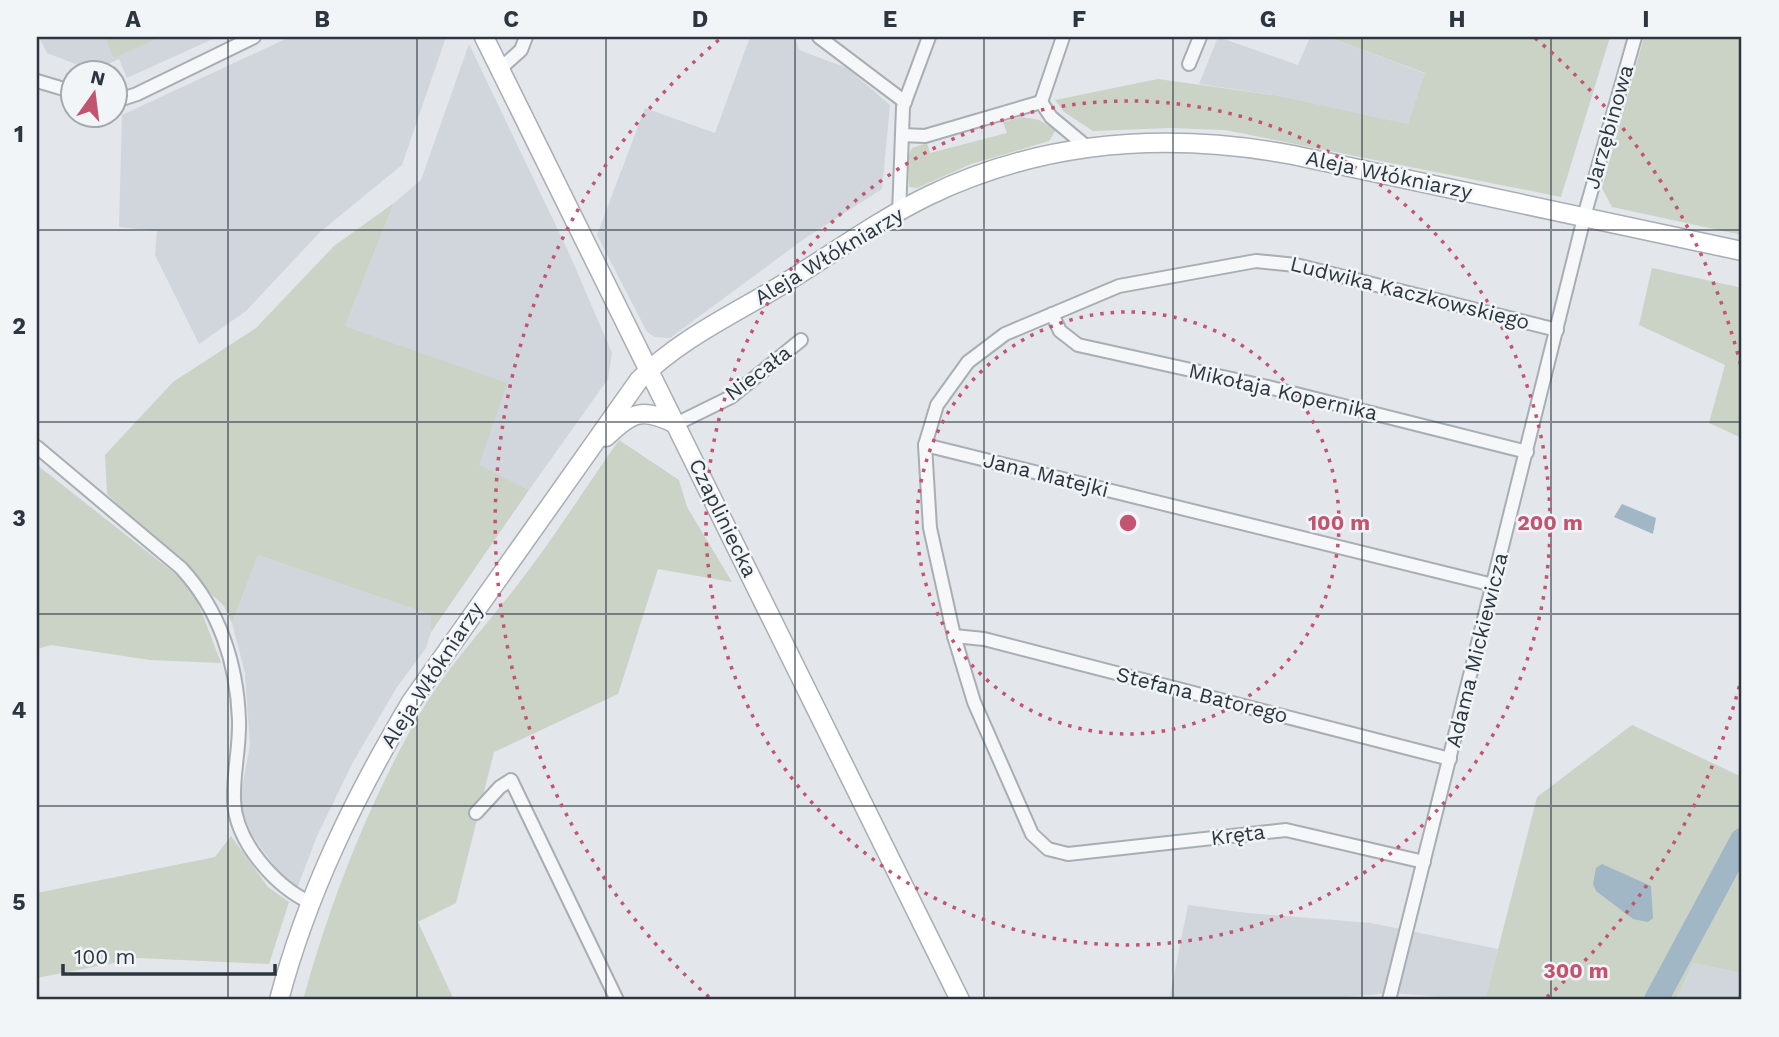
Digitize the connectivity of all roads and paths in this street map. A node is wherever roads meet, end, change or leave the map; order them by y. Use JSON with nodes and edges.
{"nodes":[{"id":1,"x":254,"y":37,"type":"edge"},
{"id":2,"x":484,"y":37,"type":"edge"},
{"id":3,"x":526,"y":37,"type":"edge"},
{"id":4,"x":819,"y":37,"type":"edge"},
{"id":5,"x":929,"y":37,"type":"edge"},
{"id":6,"x":1063,"y":37,"type":"edge"},
{"id":7,"x":1200,"y":37,"type":"edge"},
{"id":8,"x":1635,"y":37,"type":"edge"},
{"id":9,"x":1189,"y":64,"type":"dead end"},
{"id":10,"x":500,"y":69,"type":"junction"},
{"id":11,"x":37,"y":81,"type":"edge"},
{"id":12,"x":60,"y":88,"type":"edge"},
{"id":13,"x":130,"y":96,"type":"edge"},
{"id":14,"x":905,"y":102,"type":"junction"},
{"id":15,"x":1041,"y":102,"type":"junction"},
{"id":16,"x":902,"y":135,"type":"junction"},
{"id":17,"x":1087,"y":146,"type":"junction"},
{"id":18,"x":899,"y":214,"type":"junction"},
{"id":19,"x":1584,"y":217,"type":"junction"},
{"id":20,"x":1742,"y":250,"type":"edge"},
{"id":21,"x":1052,"y":314,"type":"junction"},
{"id":22,"x":1557,"y":330,"type":"junction"},
{"id":23,"x":801,"y":340,"type":"dead end"},
{"id":24,"x":649,"y":370,"type":"junction"},
{"id":25,"x":676,"y":424,"type":"junction"},
{"id":26,"x":925,"y":445,"type":"junction"},
{"id":27,"x":37,"y":447,"type":"edge"},
{"id":28,"x":1527,"y":452,"type":"junction"},
{"id":29,"x":579,"y":464,"type":"junction"},
{"id":30,"x":1493,"y":585,"type":"junction"},
{"id":31,"x":954,"y":636,"type":"junction"},
{"id":32,"x":1450,"y":759,"type":"junction"},
{"id":33,"x":476,"y":813,"type":"dead end"},
{"id":34,"x":1048,"y":849,"type":"joint"},
{"id":35,"x":1424,"y":862,"type":"junction"},
{"id":36,"x":311,"y":904,"type":"junction"},
{"id":37,"x":279,"y":1000,"type":"edge"},
{"id":38,"x":617,"y":1000,"type":"edge"},
{"id":39,"x":960,"y":1000,"type":"edge"},
{"id":40,"x":1389,"y":1000,"type":"edge"}],
"edges":[{"from":1,"to":13,"type":"street"},
{"from":2,"to":10,"type":"main road","name":"Czapliniecka"},
{"from":3,"to":10,"type":"street"},
{"from":4,"to":14,"type":"street"},
{"from":5,"to":14,"type":"street"},
{"from":6,"to":15,"type":"street"},
{"from":7,"to":9,"type":"street"},
{"from":8,"to":19,"type":"street","name":"Jarzębinowa"},
{"from":10,"to":24,"type":"main road","name":"Czapliniecka"},
{"from":11,"to":12,"type":"street"},
{"from":14,"to":16,"type":"street"},
{"from":15,"to":16,"type":"street"},
{"from":15,"to":17,"type":"street"},
{"from":16,"to":18,"type":"street"},
{"from":17,"to":18,"type":"main road","name":"Aleja Włókniarzy"},
{"from":17,"to":19,"type":"main road","name":"Aleja Włókniarzy"},
{"from":18,"to":24,"type":"main road","name":"Aleja Włókniarzy"},
{"from":19,"to":20,"type":"main road","name":"Aleja Włókniarzy"},
{"from":19,"to":22,"type":"street","name":"Adama Mickiewicza"},
{"from":21,"to":22,"type":"street","name":"Ludwika Kaczkowskiego"},
{"from":21,"to":26,"type":"street","name":"Ludwika Kaczkowskiego"},
{"from":21,"to":28,"type":"street","name":"Mikołaja Kopernika"},
{"from":22,"to":28,"type":"street","name":"Adama Mickiewicza"},
{"from":23,"to":25,"type":"street","name":"Niecała"},
{"from":24,"to":25,"type":"main road","name":"Czapliniecka"},
{"from":24,"to":29,"type":"main road","name":"Aleja Włókniarzy"},
{"from":25,"to":29,"type":"main road"},
{"from":25,"to":39,"type":"main road","name":"Czapliniecka"},
{"from":26,"to":30,"type":"street","name":"Jana Matejki"},
{"from":26,"to":31,"type":"street","name":"Ludwika Kaczkowskiego"},
{"from":27,"to":36,"type":"street"},
{"from":28,"to":30,"type":"street","name":"Adama Mickiewicza"},
{"from":29,"to":36,"type":"main road","name":"Aleja Włókniarzy"},
{"from":30,"to":32,"type":"street","name":"Adama Mickiewicza"},
{"from":31,"to":32,"type":"street","name":"Stefana Batorego"},
{"from":31,"to":34,"type":"street","name":"Ludwika Kaczkowskiego"},
{"from":32,"to":35,"type":"street","name":"Adama Mickiewicza"},
{"from":33,"to":38,"type":"street"},
{"from":34,"to":35,"type":"street","name":"Kręta"},
{"from":35,"to":40,"type":"street","name":"Adama Mickiewicza"},
{"from":36,"to":37,"type":"main road","name":"Aleja Włókniarzy"}]}
